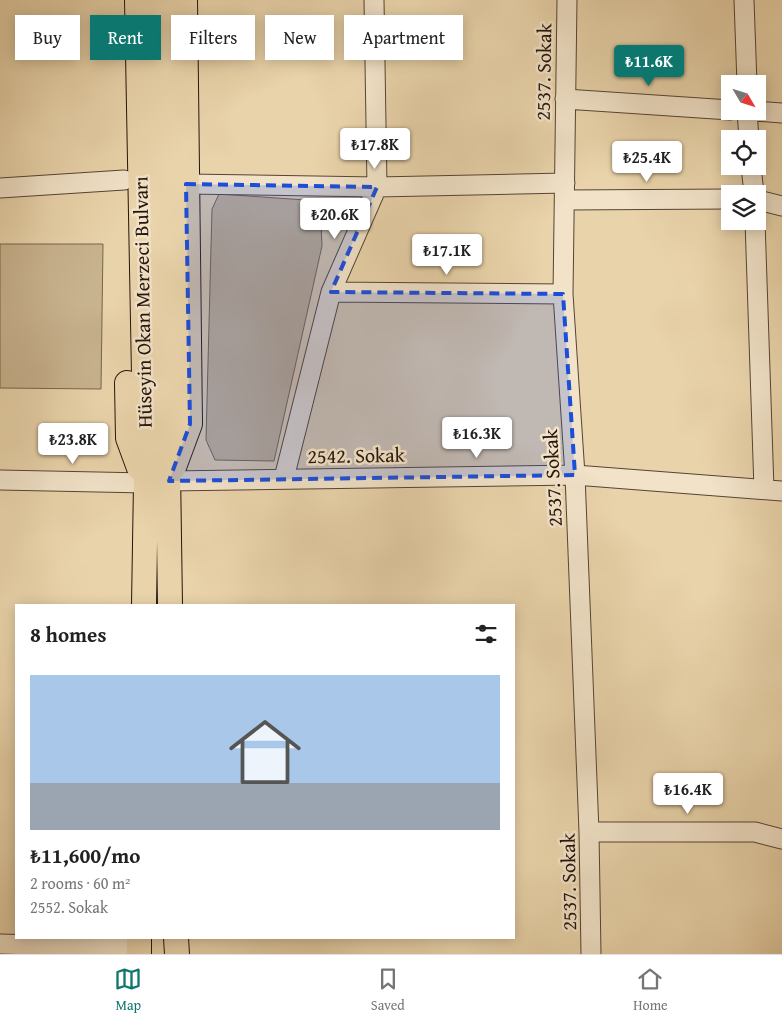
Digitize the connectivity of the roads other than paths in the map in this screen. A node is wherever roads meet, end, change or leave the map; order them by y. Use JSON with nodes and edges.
{"nodes":[{"id":1,"x":121,"y":0,"type":"edge"},
{"id":2,"x":137,"y":0,"type":"edge"},
{"id":3,"x":161,"y":0,"type":"edge"},
{"id":4,"x":185,"y":0,"type":"edge"},
{"id":5,"x":374,"y":0,"type":"edge"},
{"id":6,"x":567,"y":0,"type":"edge"},
{"id":7,"x":744,"y":0,"type":"edge"},
{"id":8,"x":746,"y":75,"type":"edge"},
{"id":9,"x":565,"y":99,"type":"junction"},
{"id":10,"x":721,"y":109,"type":"edge"},
{"id":11,"x":766,"y":112,"type":"edge"},
{"id":12,"x":782,"y":113,"type":"edge"},
{"id":13,"x":124,"y":180,"type":"junction"},
{"id":14,"x":186,"y":184,"type":"junction"},
{"id":15,"x":377,"y":187,"type":"junction"},
{"id":16,"x":0,"y":188,"type":"edge"},
{"id":17,"x":565,"y":191,"type":"junction"},
{"id":18,"x":721,"y":199,"type":"edge"},
{"id":19,"x":766,"y":202,"type":"edge"},
{"id":20,"x":782,"y":206,"type":"edge"},
{"id":21,"x":756,"y":230,"type":"edge"},
{"id":22,"x":331,"y":292,"type":"junction"},
{"id":23,"x":563,"y":294,"type":"junction"},
{"id":24,"x":575,"y":475,"type":"junction"},
{"id":25,"x":284,"y":478,"type":"junction"},
{"id":26,"x":0,"y":480,"type":"edge"},
{"id":27,"x":169,"y":480,"type":"junction"},
{"id":28,"x":146,"y":483,"type":"junction"},
{"id":29,"x":773,"y":490,"type":"edge"},
{"id":30,"x":144,"y":604,"type":"edge"},
{"id":31,"x":170,"y":604,"type":"edge"},
{"id":32,"x":590,"y":832,"type":"junction"},
{"id":33,"x":782,"y":839,"type":"edge"},
{"id":34,"x":176,"y":939,"type":"edge"},
{"id":35,"x":0,"y":944,"type":"edge"},
{"id":36,"x":139,"y":947,"type":"edge"},
{"id":37,"x":177,"y":954,"type":"edge"},
{"id":38,"x":591,"y":954,"type":"edge"}],
"edges":[{"from":1,"to":13,"type":"main road"},
{"from":2,"to":28,"type":"main road","name":"Hüseyin Okan Merzeci Bulvarı"},
{"from":3,"to":27,"type":"main road","name":"Hüseyin Okan Merzeci Bulvarı"},
{"from":4,"to":14,"type":"main road"},
{"from":5,"to":15,"type":"street"},
{"from":6,"to":9,"type":"street","name":"2537. Sokak"},
{"from":7,"to":8,"type":"street"},
{"from":9,"to":10,"type":"street"},
{"from":9,"to":17,"type":"street","name":"2537. Sokak"},
{"from":11,"to":12,"type":"street"},
{"from":13,"to":16,"type":"street"},
{"from":13,"to":28,"type":"main road"},
{"from":14,"to":15,"type":"street"},
{"from":14,"to":27,"type":"main road"},
{"from":15,"to":17,"type":"street"},
{"from":15,"to":22,"type":"street"},
{"from":17,"to":18,"type":"street"},
{"from":17,"to":23,"type":"street","name":"2537. Sokak"},
{"from":19,"to":20,"type":"street"},
{"from":21,"to":29,"type":"street"},
{"from":22,"to":23,"type":"street"},
{"from":22,"to":25,"type":"street"},
{"from":23,"to":24,"type":"street","name":"2537. Sokak"},
{"from":24,"to":25,"type":"street","name":"2542. Sokak"},
{"from":24,"to":29,"type":"street","name":"2542. Sokak"},
{"from":24,"to":32,"type":"street","name":"2537. Sokak"},
{"from":25,"to":27,"type":"street","name":"2542. Sokak"},
{"from":26,"to":28,"type":"street"},
{"from":27,"to":31,"type":"main road","name":"Hüseyin Okan Merzeci Bulvarı"},
{"from":28,"to":30,"type":"main road","name":"Hüseyin Okan Merzeci Bulvarı"},
{"from":32,"to":33,"type":"street"},
{"from":32,"to":38,"type":"street","name":"2537. Sokak"},
{"from":34,"to":37,"type":"main road"},
{"from":35,"to":36,"type":"street"}]}
